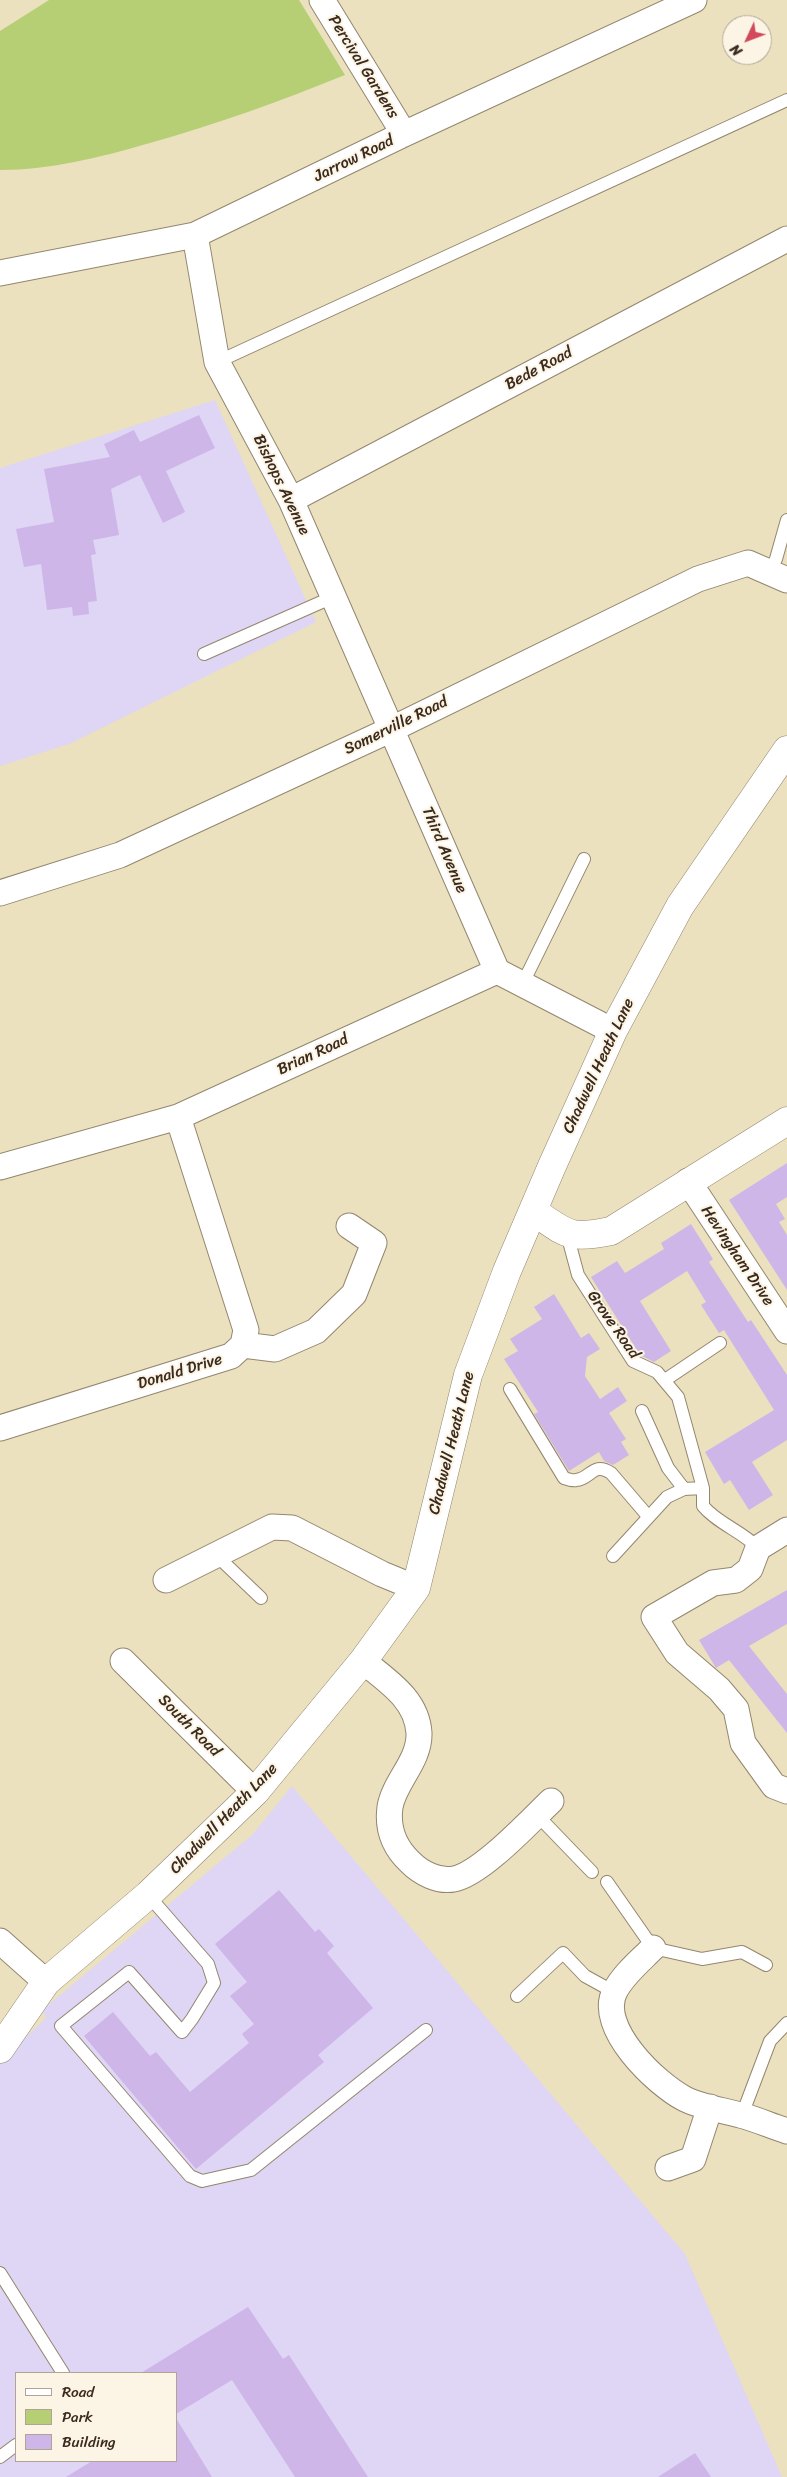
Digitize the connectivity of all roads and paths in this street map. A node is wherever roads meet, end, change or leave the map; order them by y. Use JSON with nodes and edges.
{"nodes":[{"id":1,"x":322,"y":0,"type":"edge"},
{"id":2,"x":694,"y":0,"type":"edge"},
{"id":3,"x":787,"y":100,"type":"edge"},
{"id":4,"x":404,"y":134,"type":"junction"},
{"id":5,"x":195,"y":235,"type":"junction"},
{"id":6,"x":787,"y":239,"type":"edge"},
{"id":7,"x":0,"y":273,"type":"edge"},
{"id":8,"x":217,"y":362,"type":"junction"},
{"id":9,"x":291,"y":500,"type":"junction"},
{"id":10,"x":787,"y":520,"type":"edge"},
{"id":11,"x":778,"y":576,"type":"edge"},
{"id":12,"x":333,"y":597,"type":"junction"},
{"id":13,"x":204,"y":654,"type":"dead end"},
{"id":14,"x":392,"y":729,"type":"junction"},
{"id":15,"x":787,"y":750,"type":"edge"},
{"id":16,"x":584,"y":860,"type":"dead end"},
{"id":17,"x":0,"y":893,"type":"edge"},
{"id":18,"x":497,"y":971,"type":"junction"},
{"id":19,"x":522,"y":985,"type":"junction"},
{"id":20,"x":613,"y":1031,"type":"junction"},
{"id":21,"x":178,"y":1117,"type":"junction"},
{"id":22,"x":787,"y":1121,"type":"edge"},
{"id":23,"x":0,"y":1167,"type":"edge"},
{"id":24,"x":688,"y":1181,"type":"junction"},
{"id":25,"x":533,"y":1212,"type":"junction"},
{"id":26,"x":349,"y":1226,"type":"dead end"},
{"id":27,"x":567,"y":1234,"type":"junction"},
{"id":28,"x":787,"y":1331,"type":"edge"},
{"id":29,"x":720,"y":1343,"type":"dead end"},
{"id":30,"x":243,"y":1345,"type":"junction"},
{"id":31,"x":665,"y":1380,"type":"junction"},
{"id":32,"x":510,"y":1389,"type":"dead end"},
{"id":33,"x":642,"y":1411,"type":"dead end"},
{"id":34,"x":0,"y":1428,"type":"edge"},
{"id":35,"x":704,"y":1488,"type":"junction"},
{"id":36,"x":684,"y":1489,"type":"junction"},
{"id":37,"x":648,"y":1515,"type":"junction"},
{"id":38,"x":787,"y":1530,"type":"edge"},
{"id":39,"x":758,"y":1548,"type":"junction"},
{"id":40,"x":216,"y":1555,"type":"junction"},
{"id":41,"x":613,"y":1556,"type":"dead end"},
{"id":42,"x":166,"y":1580,"type":"dead end"},
{"id":43,"x":416,"y":1588,"type":"junction"},
{"id":44,"x":261,"y":1598,"type":"dead end"},
{"id":45,"x":123,"y":1661,"type":"dead end"},
{"id":46,"x":363,"y":1661,"type":"junction"},
{"id":47,"x":787,"y":1790,"type":"edge"},
{"id":48,"x":255,"y":1792,"type":"junction"},
{"id":49,"x":544,"y":1808,"type":"joint"},
{"id":50,"x":592,"y":1872,"type":"dead end"},
{"id":51,"x":607,"y":1882,"type":"dead end"},
{"id":52,"x":148,"y":1895,"type":"junction"},
{"id":53,"x":0,"y":1941,"type":"edge"},
{"id":54,"x":653,"y":1948,"type":"junction"},
{"id":55,"x":766,"y":1965,"type":"dead end"},
{"id":56,"x":46,"y":1982,"type":"junction"},
{"id":57,"x":614,"y":1992,"type":"junction"},
{"id":58,"x":517,"y":1996,"type":"dead end"},
{"id":59,"x":787,"y":2023,"type":"edge"},
{"id":60,"x":426,"y":2030,"type":"dead end"},
{"id":61,"x":0,"y":2049,"type":"edge"},
{"id":62,"x":710,"y":2107,"type":"junction"},
{"id":63,"x":742,"y":2115,"type":"junction"},
{"id":64,"x":787,"y":2131,"type":"edge"},
{"id":65,"x":668,"y":2168,"type":"dead end"},
{"id":66,"x":0,"y":2273,"type":"edge"},
{"id":67,"x":62,"y":2372,"type":"edge"},
{"id":68,"x":15,"y":2446,"type":"edge"},
{"id":69,"x":0,"y":2457,"type":"edge"}],
"edges":[{"from":1,"to":4,"type":"street","name":"Percival Gardens"},
{"from":2,"to":4,"type":"street","name":"Jarrow Road"},
{"from":3,"to":8,"type":"lane"},
{"from":4,"to":5,"type":"street","name":"Jarrow Road"},
{"from":5,"to":7,"type":"street","name":"Jarrow Road"},
{"from":5,"to":8,"type":"street","name":"Bishops Avenue"},
{"from":6,"to":9,"type":"street","name":"Bede Road"},
{"from":8,"to":9,"type":"street","name":"Bishops Avenue"},
{"from":9,"to":12,"type":"street","name":"Bishops Avenue"},
{"from":10,"to":11,"type":"lane"},
{"from":11,"to":14,"type":"street","name":"Somerville Road"},
{"from":12,"to":13,"type":"lane"},
{"from":12,"to":14,"type":"street","name":"Bishops Avenue"},
{"from":14,"to":17,"type":"street","name":"Somerville Road"},
{"from":14,"to":18,"type":"street","name":"Third Avenue"},
{"from":15,"to":20,"type":"street","name":"Chadwell Heath Lane"},
{"from":16,"to":19,"type":"lane"},
{"from":18,"to":19,"type":"street"},
{"from":18,"to":21,"type":"street","name":"Brian Road"},
{"from":19,"to":20,"type":"street"},
{"from":20,"to":25,"type":"street","name":"Chadwell Heath Lane"},
{"from":21,"to":23,"type":"street","name":"Brian Road"},
{"from":21,"to":30,"type":"street"},
{"from":22,"to":24,"type":"street"},
{"from":24,"to":27,"type":"street"},
{"from":24,"to":28,"type":"street","name":"Hevingham Drive"},
{"from":25,"to":27,"type":"street"},
{"from":25,"to":43,"type":"street","name":"Chadwell Heath Lane"},
{"from":26,"to":30,"type":"street"},
{"from":27,"to":31,"type":"lane","name":"Grove Road"},
{"from":29,"to":31,"type":"lane"},
{"from":30,"to":34,"type":"street","name":"Donald Drive"},
{"from":31,"to":35,"type":"lane","name":"Grove Road"},
{"from":32,"to":37,"type":"lane"},
{"from":33,"to":36,"type":"lane"},
{"from":35,"to":36,"type":"lane"},
{"from":35,"to":39,"type":"lane","name":"Grove Road"},
{"from":36,"to":37,"type":"lane"},
{"from":37,"to":41,"type":"lane"},
{"from":38,"to":39,"type":"street"},
{"from":39,"to":47,"type":"street"},
{"from":40,"to":42,"type":"street"},
{"from":40,"to":43,"type":"street"},
{"from":40,"to":44,"type":"lane"},
{"from":43,"to":46,"type":"street","name":"Chadwell Heath Lane"},
{"from":45,"to":48,"type":"street","name":"South Road"},
{"from":46,"to":48,"type":"street","name":"Chadwell Heath Lane"},
{"from":46,"to":49,"type":"street"},
{"from":48,"to":52,"type":"street","name":"Chadwell Heath Lane"},
{"from":49,"to":50,"type":"lane"},
{"from":51,"to":54,"type":"lane"},
{"from":52,"to":56,"type":"street","name":"Chadwell Heath Lane"},
{"from":52,"to":60,"type":"lane"},
{"from":53,"to":56,"type":"street"},
{"from":54,"to":55,"type":"lane"},
{"from":54,"to":57,"type":"street"},
{"from":56,"to":61,"type":"street","name":"Chadwell Heath Lane"},
{"from":57,"to":58,"type":"lane"},
{"from":57,"to":62,"type":"street"},
{"from":59,"to":63,"type":"lane"},
{"from":62,"to":63,"type":"street"},
{"from":62,"to":65,"type":"street"},
{"from":63,"to":64,"type":"street"},
{"from":66,"to":67,"type":"lane"},
{"from":68,"to":69,"type":"lane"}]}
